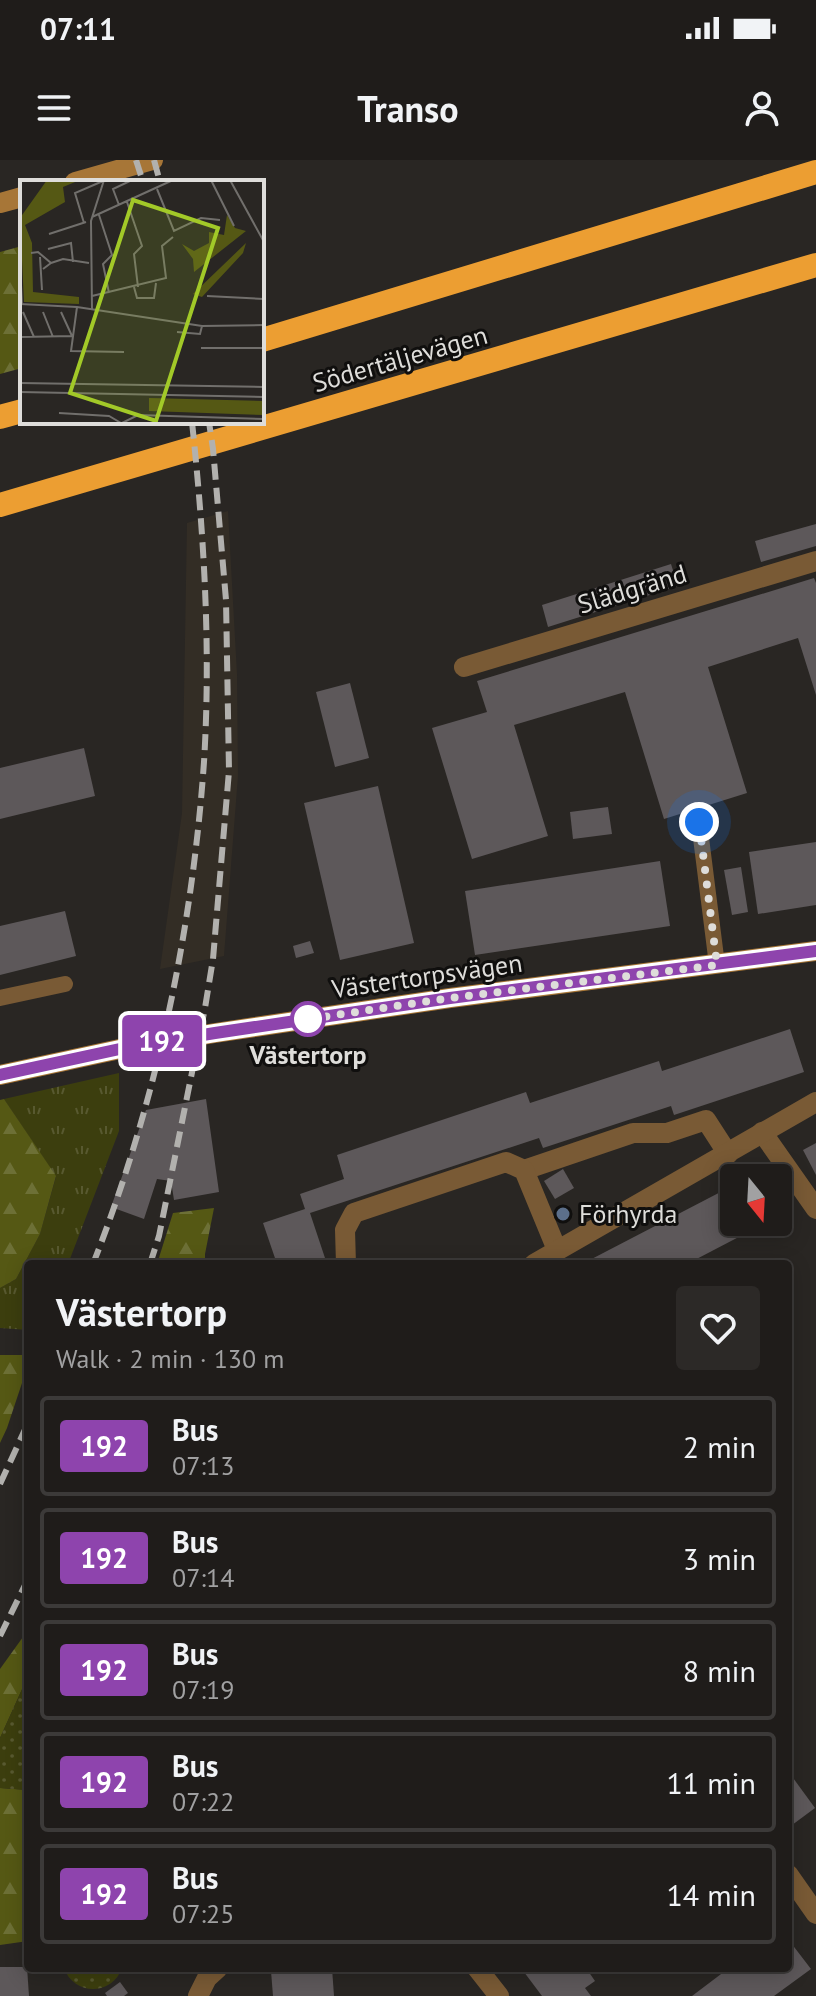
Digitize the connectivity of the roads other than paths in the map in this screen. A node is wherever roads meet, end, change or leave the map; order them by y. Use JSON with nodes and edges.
{"nodes":[{"id":1,"x":153,"y":160,"type":"edge"},
{"id":2,"x":816,"y":172,"type":"edge"},
{"id":3,"x":82,"y":180,"type":"edge"},
{"id":4,"x":20,"y":198,"type":"edge"},
{"id":5,"x":0,"y":203,"type":"edge"},
{"id":6,"x":816,"y":265,"type":"edge"},
{"id":7,"x":264,"y":339,"type":"edge"},
{"id":8,"x":20,"y":412,"type":"edge"},
{"id":9,"x":0,"y":417,"type":"edge"},
{"id":10,"x":0,"y":505,"type":"edge"},
{"id":11,"x":816,"y":561,"type":"edge"},
{"id":12,"x":464,"y":667,"type":"dead end"},
{"id":13,"x":699,"y":822,"type":"dead end"},
{"id":14,"x":816,"y":951,"type":"edge"},
{"id":15,"x":717,"y":965,"type":"junction"},
{"id":16,"x":65,"y":984,"type":"dead end"},
{"id":17,"x":0,"y":998,"type":"edge"},
{"id":18,"x":0,"y":1075,"type":"edge"},
{"id":19,"x":816,"y":1102,"type":"edge"},
{"id":20,"x":762,"y":1132,"type":"junction"},
{"id":21,"x":728,"y":1154,"type":"junction"},
{"id":22,"x":524,"y":1170,"type":"junction"},
{"id":23,"x":816,"y":1209,"type":"edge"},
{"id":24,"x":557,"y":1250,"type":"junction"},
{"id":25,"x":346,"y":1260,"type":"edge"},
{"id":26,"x":541,"y":1260,"type":"edge"},
{"id":27,"x":792,"y":1880,"type":"edge"},
{"id":28,"x":816,"y":1914,"type":"edge"},
{"id":29,"x":214,"y":1972,"type":"edge"},
{"id":30,"x":480,"y":1972,"type":"edge"},
{"id":31,"x":198,"y":1996,"type":"edge"},
{"id":32,"x":499,"y":1996,"type":"edge"}],
"edges":[{"from":1,"to":3,"type":"street"},
{"from":2,"to":7,"type":"highway"},
{"from":4,"to":5,"type":"street"},
{"from":6,"to":10,"type":"highway","name":"Södertäljevägen"},
{"from":8,"to":9,"type":"highway"},
{"from":11,"to":12,"type":"street","name":"Slädgränd"},
{"from":13,"to":15,"type":"lane"},
{"from":14,"to":15,"type":"street","name":"Västertorpsvägen"},
{"from":15,"to":18,"type":"street","name":"Västertorpsvägen"},
{"from":16,"to":17,"type":"lane"},
{"from":19,"to":20,"type":"street"},
{"from":20,"to":21,"type":"street"},
{"from":20,"to":23,"type":"street"},
{"from":21,"to":22,"type":"street"},
{"from":21,"to":24,"type":"street"},
{"from":22,"to":24,"type":"street"},
{"from":22,"to":25,"type":"street"},
{"from":24,"to":26,"type":"street"},
{"from":27,"to":28,"type":"street"},
{"from":29,"to":31,"type":"street"},
{"from":30,"to":32,"type":"street"}]}
